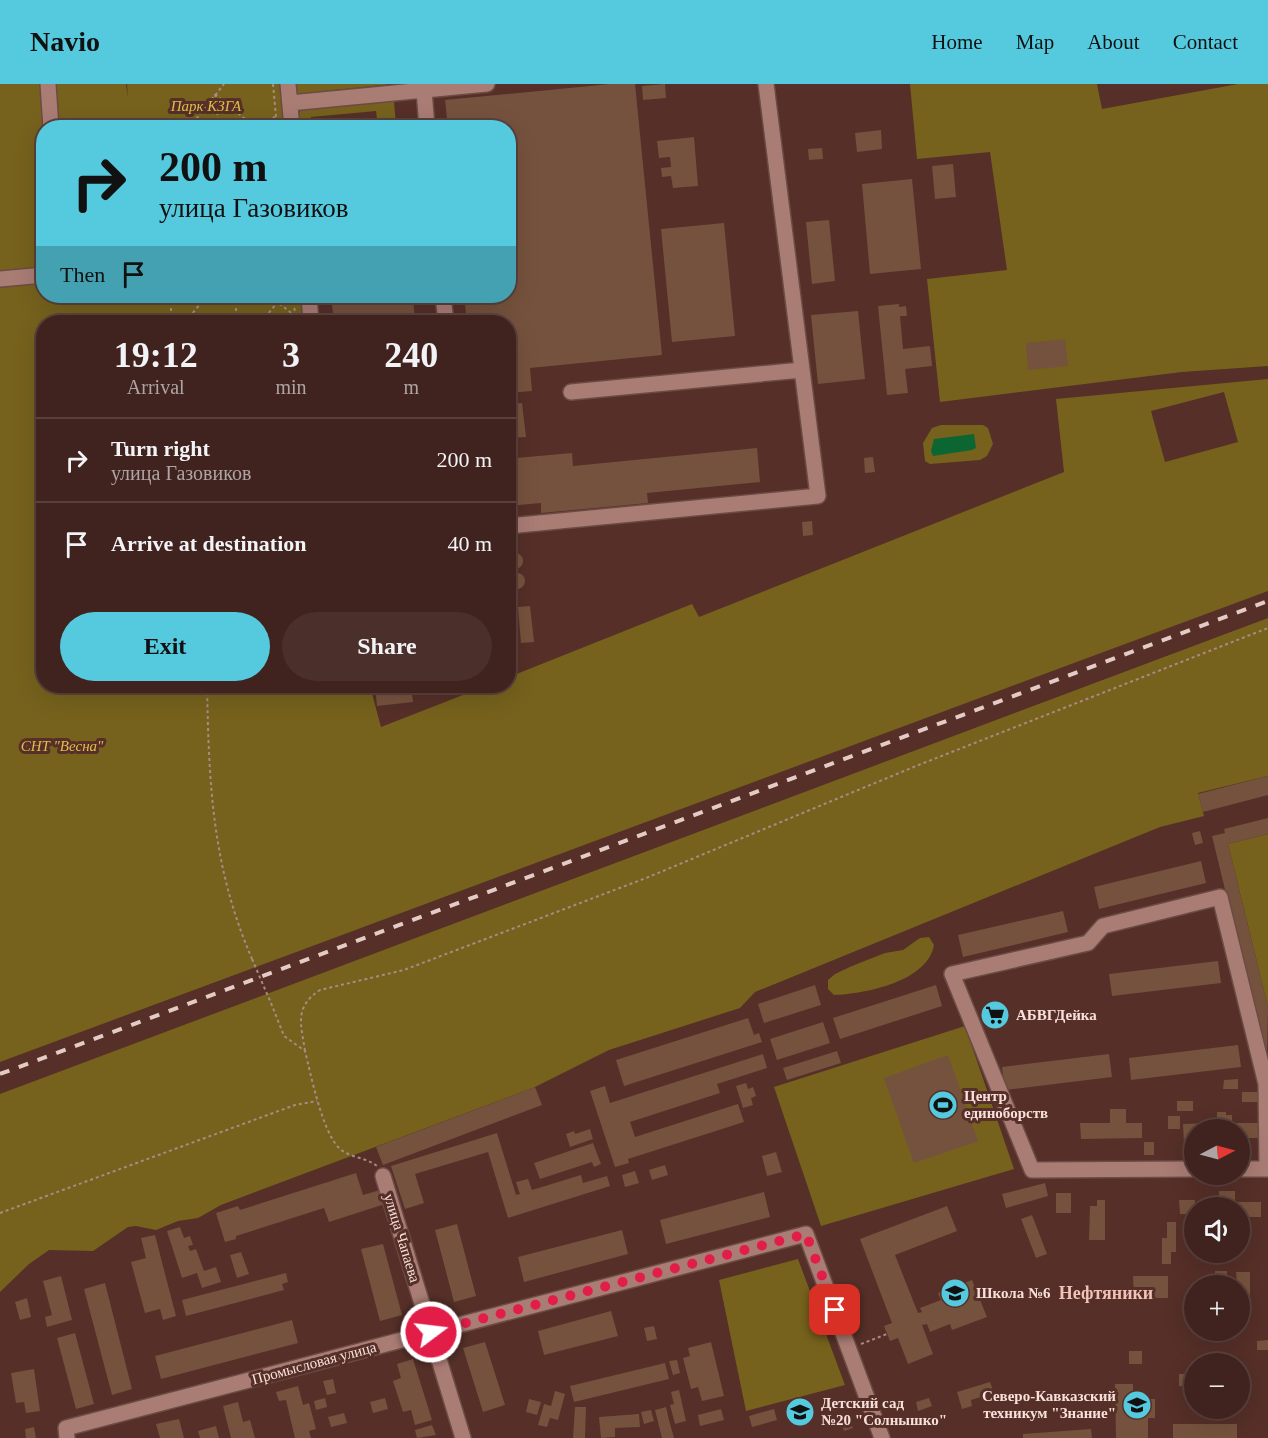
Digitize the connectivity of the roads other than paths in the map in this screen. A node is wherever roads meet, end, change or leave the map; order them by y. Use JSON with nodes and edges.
{"nodes":[{"id":1,"x":48,"y":84,"type":"edge"},
{"id":2,"x":288,"y":84,"type":"edge"},
{"id":3,"x":487,"y":84,"type":"edge"},
{"id":4,"x":766,"y":84,"type":"edge"},
{"id":5,"x":424,"y":90,"type":"junction"},
{"id":6,"x":290,"y":103,"type":"junction"},
{"id":7,"x":50,"y":120,"type":"edge"},
{"id":8,"x":291,"y":120,"type":"edge"},
{"id":9,"x":426,"y":120,"type":"edge"},
{"id":10,"x":36,"y":276,"type":"edge"},
{"id":11,"x":0,"y":279,"type":"edge"},
{"id":12,"x":802,"y":370,"type":"junction"},
{"id":13,"x":571,"y":392,"type":"dead end"},
{"id":14,"x":516,"y":525,"type":"edge"},
{"id":15,"x":1184,"y":1169,"type":"edge"},
{"id":16,"x":1250,"y":1169,"type":"edge"},
{"id":17,"x":1268,"y":1169,"type":"edge"},
{"id":18,"x":383,"y":1176,"type":"road end"},
{"id":19,"x":431,"y":1332,"type":"junction"},
{"id":20,"x":66,"y":1433,"type":"edge"},
{"id":21,"x":463,"y":1438,"type":"edge"},
{"id":22,"x":882,"y":1438,"type":"edge"}],
"edges":[{"from":1,"to":7,"type":"street"},
{"from":2,"to":6,"type":"street"},
{"from":3,"to":5,"type":"street"},
{"from":4,"to":12,"type":"street"},
{"from":5,"to":6,"type":"street"},
{"from":5,"to":9,"type":"street"},
{"from":6,"to":8,"type":"street"},
{"from":10,"to":11,"type":"street"},
{"from":12,"to":13,"type":"street"},
{"from":12,"to":14,"type":"street"},
{"from":15,"to":17,"type":"street"},
{"from":16,"to":17,"type":"street"},
{"from":18,"to":19,"type":"street","name":"улица Чапаева"},
{"from":19,"to":20,"type":"street","name":"Промысловая улица"},
{"from":19,"to":21,"type":"street","name":"улица Чапаева"},
{"from":19,"to":22,"type":"street","name":"Промысловая улица"}]}
